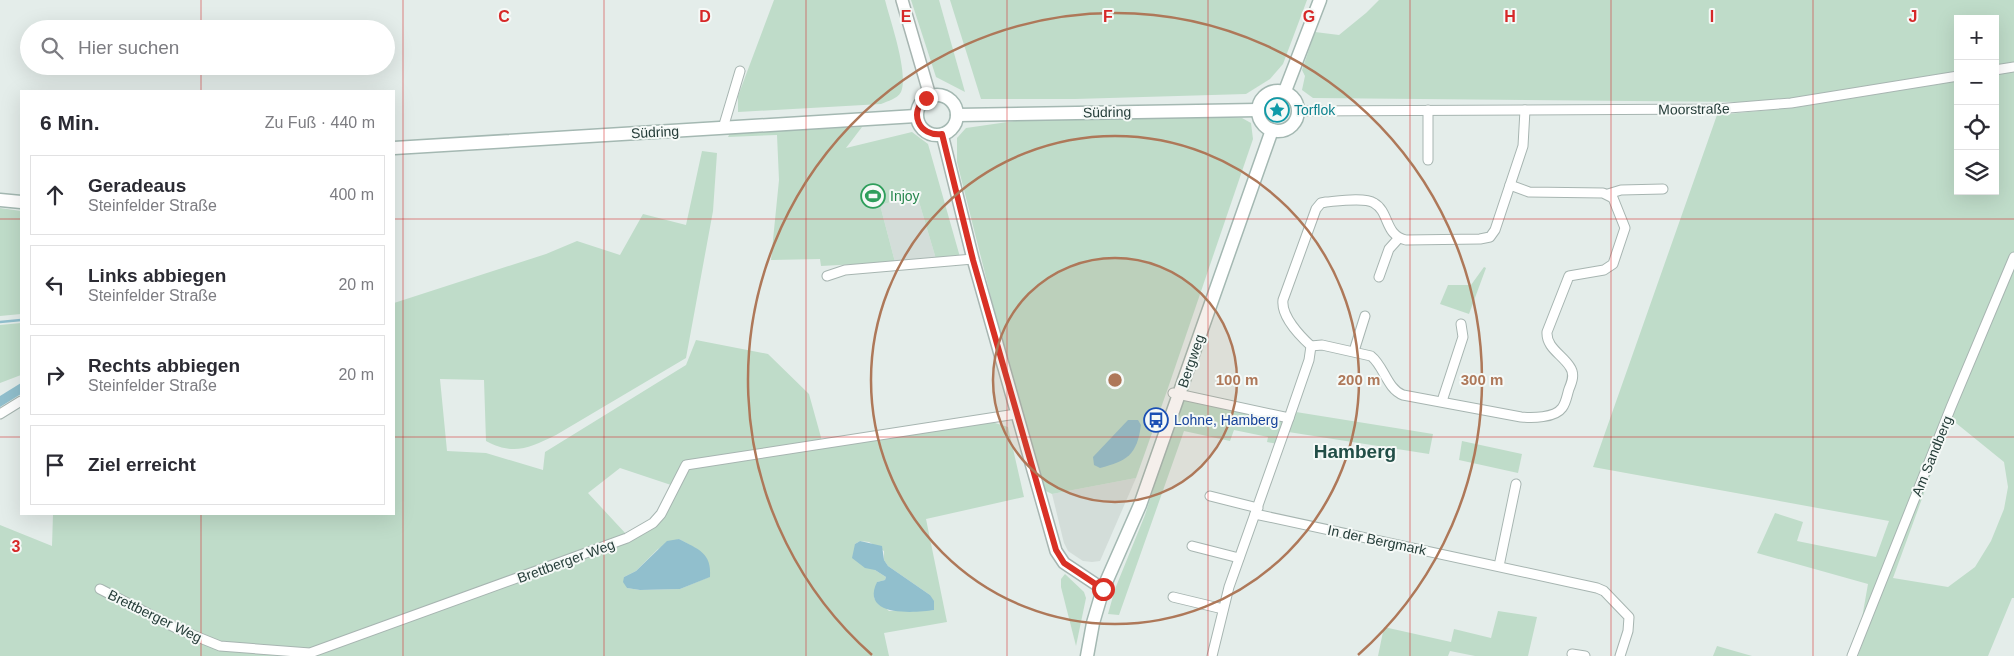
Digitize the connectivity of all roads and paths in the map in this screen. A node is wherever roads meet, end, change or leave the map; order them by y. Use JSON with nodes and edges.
{"nodes":[{"id":1,"x":902,"y":0,"type":"edge"},
{"id":2,"x":1320,"y":0,"type":"edge"},
{"id":3,"x":2014,"y":67,"type":"edge"},
{"id":4,"x":1999,"y":69,"type":"edge"},
{"id":5,"x":740,"y":71,"type":"dead end"},
{"id":6,"x":1954,"y":77,"type":"edge"},
{"id":7,"x":1285,"y":91,"type":"junction"},
{"id":8,"x":930,"y":96,"type":"junction"},
{"id":9,"x":1258,"y":110,"type":"junction"},
{"id":10,"x":1428,"y":110,"type":"junction"},
{"id":11,"x":1525,"y":110,"type":"junction"},
{"id":12,"x":1298,"y":111,"type":"junction"},
{"id":13,"x":957,"y":115,"type":"junction"},
{"id":14,"x":916,"y":116,"type":"junction"},
{"id":15,"x":723,"y":128,"type":"junction"},
{"id":16,"x":1272,"y":130,"type":"junction"},
{"id":17,"x":942,"y":134,"type":"junction"},
{"id":18,"x":395,"y":148,"type":"edge"},
{"id":19,"x":1428,"y":160,"type":"dead end"},
{"id":20,"x":1510,"y":185,"type":"junction"},
{"id":21,"x":1663,"y":189,"type":"dead end"},
{"id":22,"x":1608,"y":194,"type":"junction"},
{"id":23,"x":0,"y":200,"type":"edge"},
{"id":24,"x":20,"y":202,"type":"edge"},
{"id":25,"x":1398,"y":238,"type":"junction"},
{"id":26,"x":2014,"y":257,"type":"edge"},
{"id":27,"x":973,"y":260,"type":"junction"},
{"id":28,"x":827,"y":276,"type":"dead end"},
{"id":29,"x":1379,"y":277,"type":"dead end"},
{"id":30,"x":1365,"y":316,"type":"dead end"},
{"id":31,"x":1461,"y":324,"type":"dead end"},
{"id":32,"x":1311,"y":346,"type":"junction"},
{"id":33,"x":1354,"y":351,"type":"junction"},
{"id":34,"x":1176,"y":394,"type":"junction"},
{"id":35,"x":1442,"y":402,"type":"junction"},
{"id":36,"x":20,"y":403,"type":"edge"},
{"id":37,"x":0,"y":414,"type":"edge"},
{"id":38,"x":1016,"y":414,"type":"junction"},
{"id":39,"x":1289,"y":418,"type":"junction"},
{"id":40,"x":1516,"y":484,"type":"dead end"},
{"id":41,"x":1210,"y":496,"type":"dead end"},
{"id":42,"x":1256,"y":511,"type":"junction"},
{"id":43,"x":1192,"y":546,"type":"dead end"},
{"id":44,"x":1239,"y":558,"type":"junction"},
{"id":45,"x":1499,"y":566,"type":"junction"},
{"id":46,"x":100,"y":589,"type":"dead end"},
{"id":47,"x":1103,"y":589,"type":"junction"},
{"id":48,"x":1173,"y":598,"type":"dead end"},
{"id":49,"x":1222,"y":609,"type":"junction"},
{"id":50,"x":1572,"y":654,"type":"dead end"},
{"id":51,"x":1087,"y":656,"type":"edge"},
{"id":52,"x":1212,"y":656,"type":"edge"},
{"id":53,"x":1585,"y":656,"type":"edge"},
{"id":54,"x":1620,"y":656,"type":"edge"},
{"id":55,"x":1852,"y":656,"type":"edge"}],
"edges":[{"from":1,"to":8,"type":"street"},
{"from":2,"to":7,"type":"main road"},
{"from":3,"to":4,"type":"street"},
{"from":5,"to":15,"type":"street"},
{"from":6,"to":11,"type":"street","name":"Moorstraße"},
{"from":7,"to":9,"type":"main road"},
{"from":7,"to":12,"type":"main road"},
{"from":8,"to":13,"type":"main road"},
{"from":8,"to":14,"type":"main road"},
{"from":9,"to":13,"type":"main road","name":"Südring"},
{"from":9,"to":16,"type":"main road"},
{"from":10,"to":11,"type":"street","name":"Moorstraße"},
{"from":10,"to":12,"type":"street","name":"Moorstraße"},
{"from":10,"to":19,"type":"street"},
{"from":11,"to":20,"type":"street"},
{"from":12,"to":16,"type":"main road"},
{"from":13,"to":17,"type":"main road"},
{"from":14,"to":15,"type":"main road","name":"Südring"},
{"from":14,"to":17,"type":"main road"},
{"from":15,"to":18,"type":"main road","name":"Südring"},
{"from":16,"to":34,"type":"main road","name":"Bergweg"},
{"from":17,"to":27,"type":"street"},
{"from":20,"to":22,"type":"street"},
{"from":20,"to":25,"type":"street"},
{"from":21,"to":22,"type":"street"},
{"from":22,"to":35,"type":"street"},
{"from":23,"to":24,"type":"main road"},
{"from":25,"to":29,"type":"street"},
{"from":25,"to":32,"type":"street"},
{"from":26,"to":55,"type":"street","name":"Am Sandberg"},
{"from":27,"to":28,"type":"street"},
{"from":27,"to":38,"type":"street"},
{"from":30,"to":33,"type":"street"},
{"from":31,"to":35,"type":"street"},
{"from":32,"to":33,"type":"street"},
{"from":32,"to":39,"type":"street"},
{"from":33,"to":35,"type":"street"},
{"from":34,"to":39,"type":"street"},
{"from":34,"to":47,"type":"main road","name":"Bergweg"},
{"from":36,"to":37,"type":"street"},
{"from":38,"to":46,"type":"street","name":"Brettberger Weg"},
{"from":38,"to":47,"type":"street"},
{"from":39,"to":42,"type":"street"},
{"from":40,"to":45,"type":"street"},
{"from":41,"to":42,"type":"street","name":"In der Bergmark"},
{"from":42,"to":44,"type":"street"},
{"from":42,"to":45,"type":"street","name":"In der Bergmark"},
{"from":43,"to":44,"type":"street"},
{"from":44,"to":49,"type":"street"},
{"from":45,"to":54,"type":"street","name":"In der Bergmark"},
{"from":47,"to":51,"type":"main road","name":"Bergweg"},
{"from":48,"to":49,"type":"street"},
{"from":49,"to":52,"type":"street"},
{"from":50,"to":53,"type":"street"}]}
